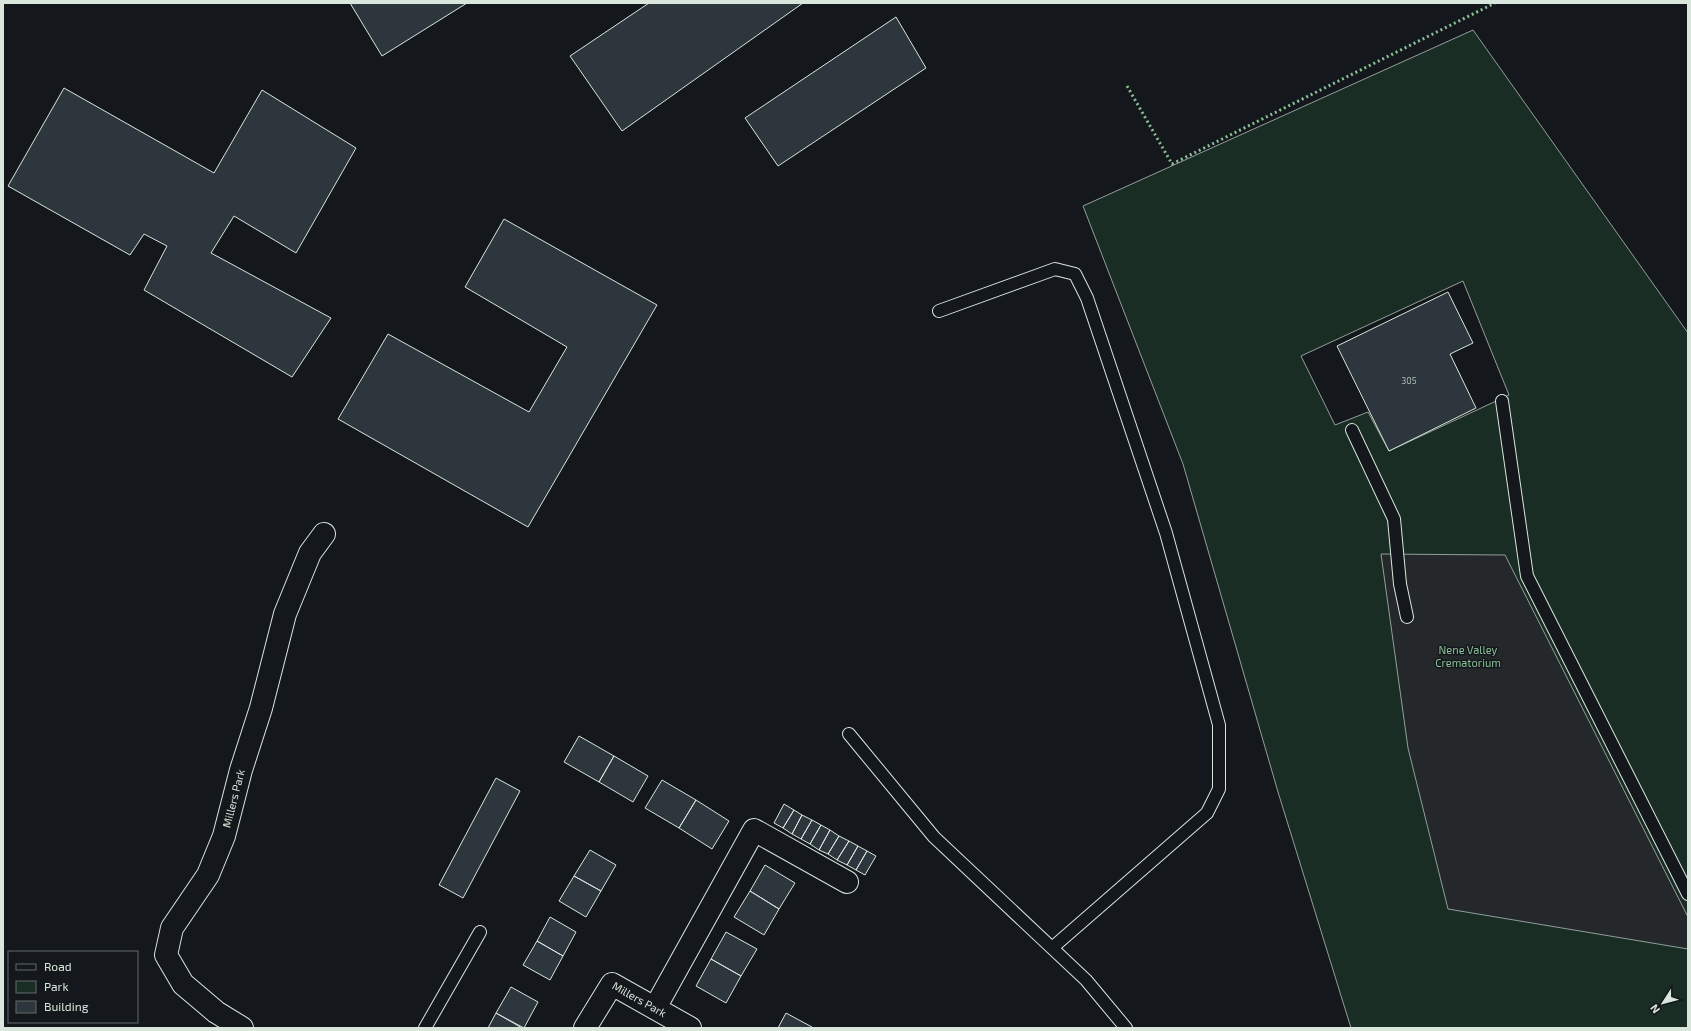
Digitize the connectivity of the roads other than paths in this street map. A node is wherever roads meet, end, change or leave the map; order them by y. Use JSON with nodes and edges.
{"nodes":[{"id":1,"x":939,"y":311,"type":"dead end"},
{"id":2,"x":1502,"y":401,"type":"dead end"},
{"id":3,"x":1352,"y":430,"type":"dead end"},
{"id":4,"x":324,"y":534,"type":"dead end"},
{"id":5,"x":1407,"y":617,"type":"dead end"},
{"id":6,"x":849,"y":734,"type":"dead end"},
{"id":7,"x":847,"y":882,"type":"dead end"},
{"id":8,"x":1688,"y":894,"type":"edge"},
{"id":9,"x":480,"y":932,"type":"dead end"},
{"id":10,"x":1052,"y":948,"type":"junction"},
{"id":11,"x":655,"y":1008,"type":"junction"},
{"id":12,"x":242,"y":1028,"type":"edge"},
{"id":13,"x":425,"y":1028,"type":"edge"},
{"id":14,"x":585,"y":1028,"type":"edge"},
{"id":15,"x":690,"y":1028,"type":"edge"},
{"id":16,"x":1126,"y":1028,"type":"edge"}],
"edges":[{"from":1,"to":10,"type":"lane"},
{"from":2,"to":8,"type":"lane"},
{"from":3,"to":5,"type":"lane"},
{"from":4,"to":12,"type":"street","name":"Millers Park"},
{"from":6,"to":10,"type":"lane"},
{"from":7,"to":11,"type":"street"},
{"from":9,"to":13,"type":"lane"},
{"from":10,"to":16,"type":"lane"},
{"from":11,"to":14,"type":"street","name":"Millers Park"},
{"from":11,"to":15,"type":"street","name":"Millers Park"}]}
